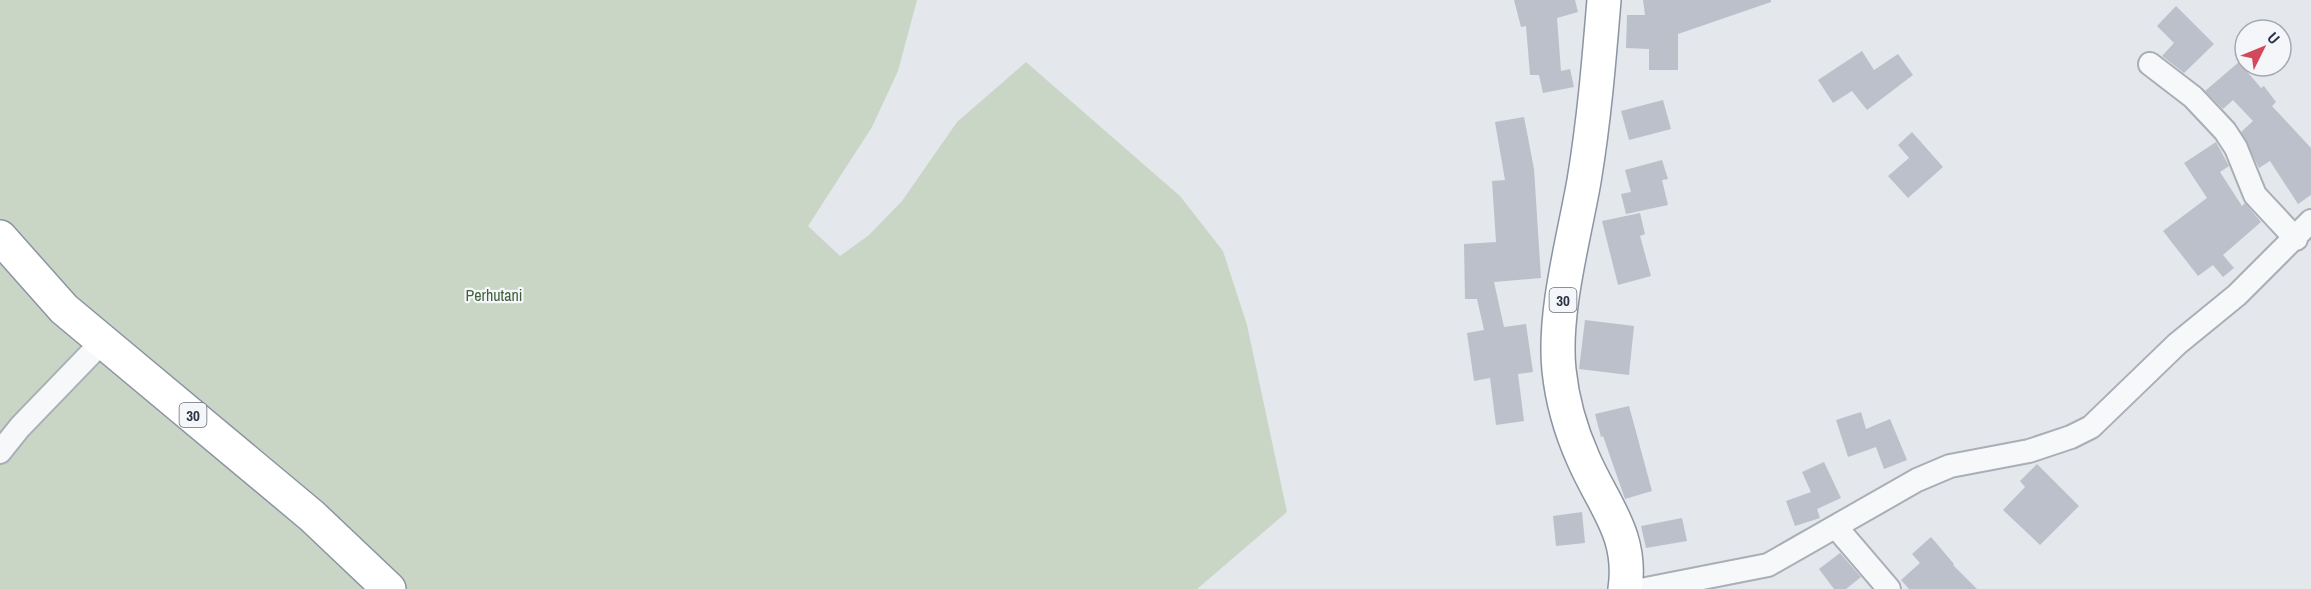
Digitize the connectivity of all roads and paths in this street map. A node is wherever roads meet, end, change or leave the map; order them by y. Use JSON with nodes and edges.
{"nodes":[{"id":1,"x":1604,"y":0,"type":"edge"},
{"id":2,"x":2150,"y":64,"type":"dead end"},
{"id":3,"x":2311,"y":221,"type":"edge"},
{"id":4,"x":0,"y":237,"type":"edge"},
{"id":5,"x":2296,"y":239,"type":"junction"},
{"id":6,"x":103,"y":341,"type":"junction"},
{"id":7,"x":0,"y":452,"type":"edge"},
{"id":8,"x":1836,"y":527,"type":"junction"},
{"id":9,"x":1768,"y":565,"type":"junction"},
{"id":10,"x":389,"y":589,"type":"edge"},
{"id":11,"x":1626,"y":589,"type":"edge"},
{"id":12,"x":1646,"y":589,"type":"edge"},
{"id":13,"x":1737,"y":589,"type":"edge"},
{"id":14,"x":1889,"y":589,"type":"edge"}],
"edges":[{"from":1,"to":11,"type":"highway","number":"30"},
{"from":2,"to":5,"type":"street"},
{"from":3,"to":5,"type":"street"},
{"from":4,"to":6,"type":"highway","number":"30"},
{"from":5,"to":8,"type":"street"},
{"from":6,"to":7,"type":"street"},
{"from":6,"to":10,"type":"highway","number":"30"},
{"from":8,"to":9,"type":"street"},
{"from":8,"to":14,"type":"street"},
{"from":9,"to":12,"type":"street"},
{"from":9,"to":13,"type":"street"}]}
